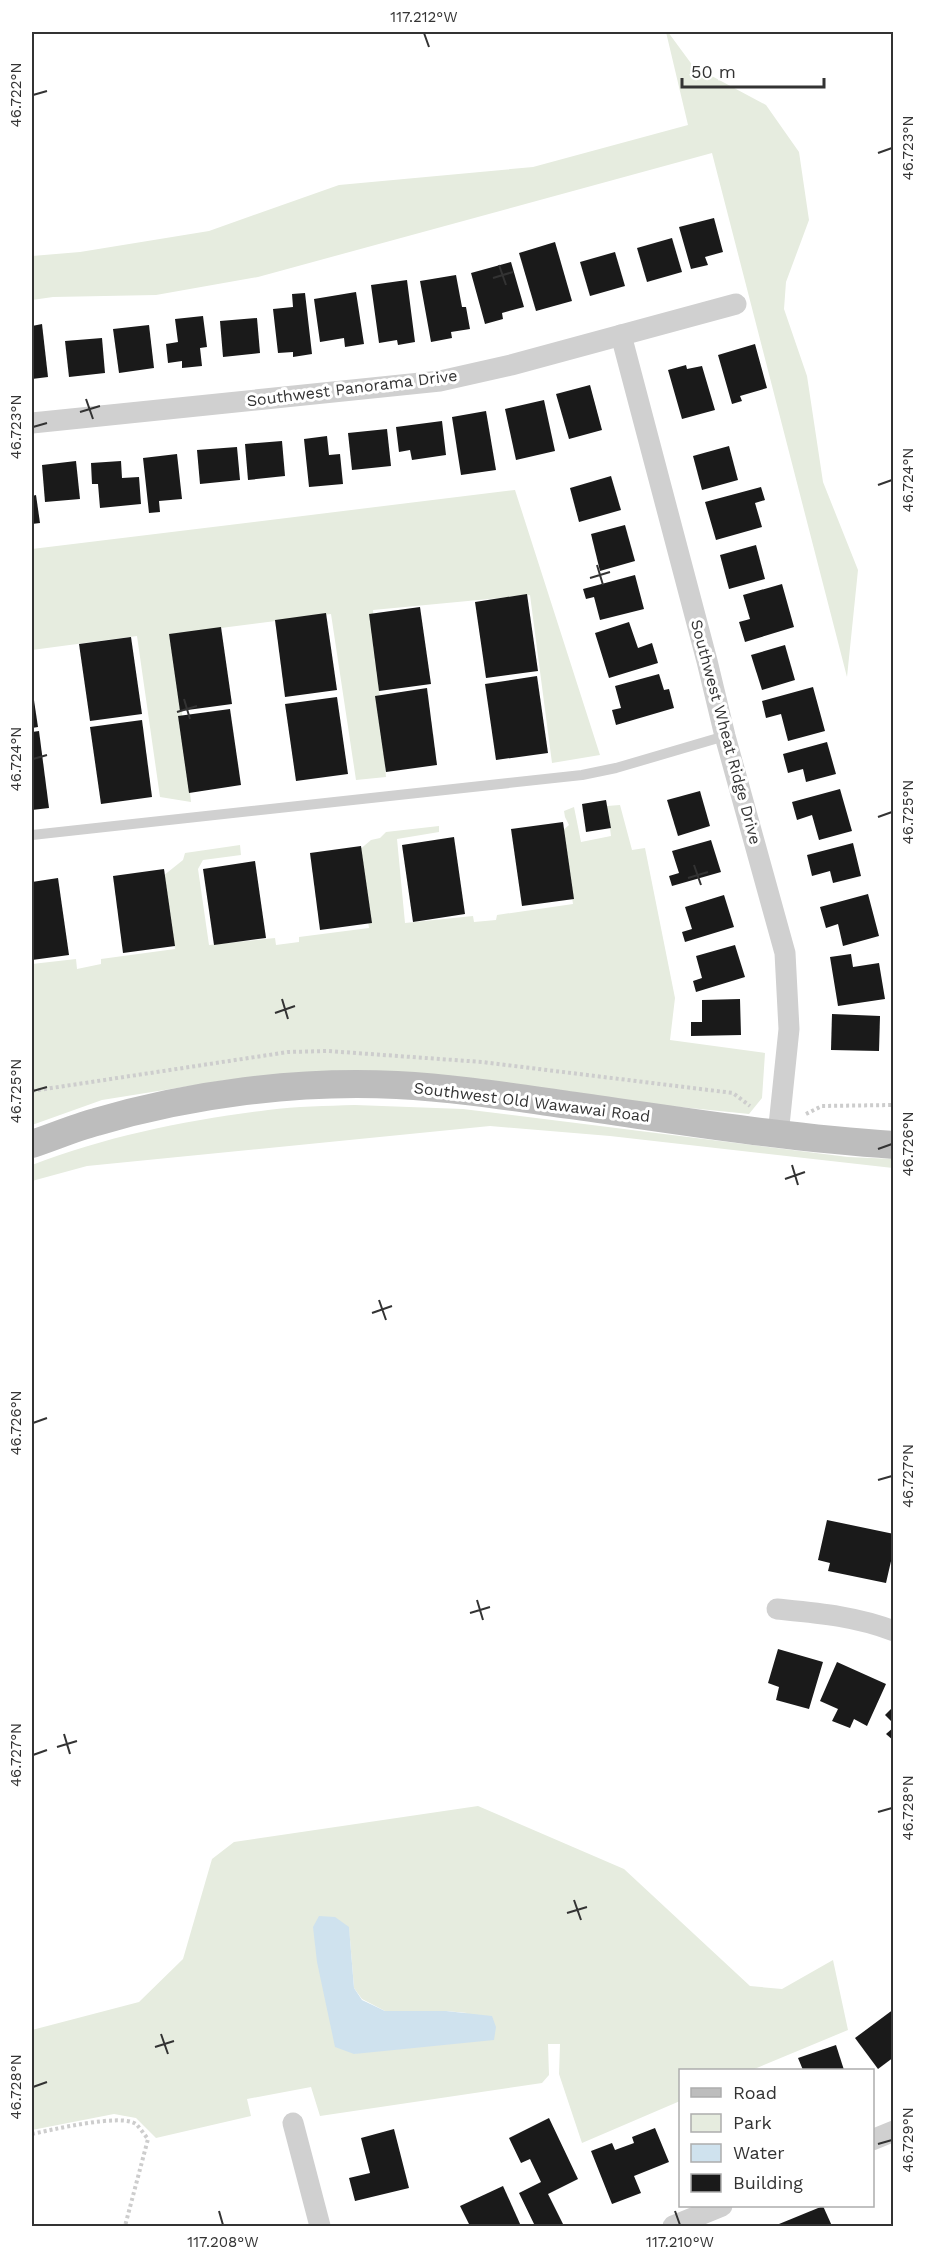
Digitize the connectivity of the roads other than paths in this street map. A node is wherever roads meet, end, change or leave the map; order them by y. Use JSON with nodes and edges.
{"nodes":[{"id":1,"x":736,"y":304,"type":"dead end"},
{"id":2,"x":621,"y":335,"type":"junction"},
{"id":3,"x":32,"y":423,"type":"edge"},
{"id":4,"x":725,"y":736,"type":"junction"},
{"id":5,"x":32,"y":835,"type":"edge"},
{"id":6,"x":778,"y":1135,"type":"junction"},
{"id":7,"x":32,"y":1144,"type":"edge"},
{"id":8,"x":894,"y":1145,"type":"edge"},
{"id":9,"x":777,"y":1609,"type":"dead end"},
{"id":10,"x":894,"y":1631,"type":"edge"},
{"id":11,"x":293,"y":2123,"type":"dead end"},
{"id":12,"x":894,"y":2131,"type":"edge"},
{"id":13,"x":874,"y":2140,"type":"edge"},
{"id":14,"x":717,"y":2207,"type":"edge"},
{"id":15,"x":320,"y":2226,"type":"edge"},
{"id":16,"x":673,"y":2226,"type":"edge"}],
"edges":[{"from":1,"to":2,"type":"street","name":"Southwest Panorama Drive"},
{"from":2,"to":3,"type":"street","name":"Southwest Panorama Drive"},
{"from":2,"to":4,"type":"street","name":"Southwest Wheat Ridge Drive"},
{"from":4,"to":5,"type":"lane"},
{"from":4,"to":6,"type":"street","name":"Southwest Wheat Ridge Drive"},
{"from":6,"to":7,"type":"main road","name":"Southwest Old Wawawai Road"},
{"from":6,"to":8,"type":"main road","name":"Southwest Old Wawawai Road"},
{"from":9,"to":10,"type":"street"},
{"from":11,"to":15,"type":"street"},
{"from":12,"to":13,"type":"street"},
{"from":14,"to":16,"type":"street"}]}
